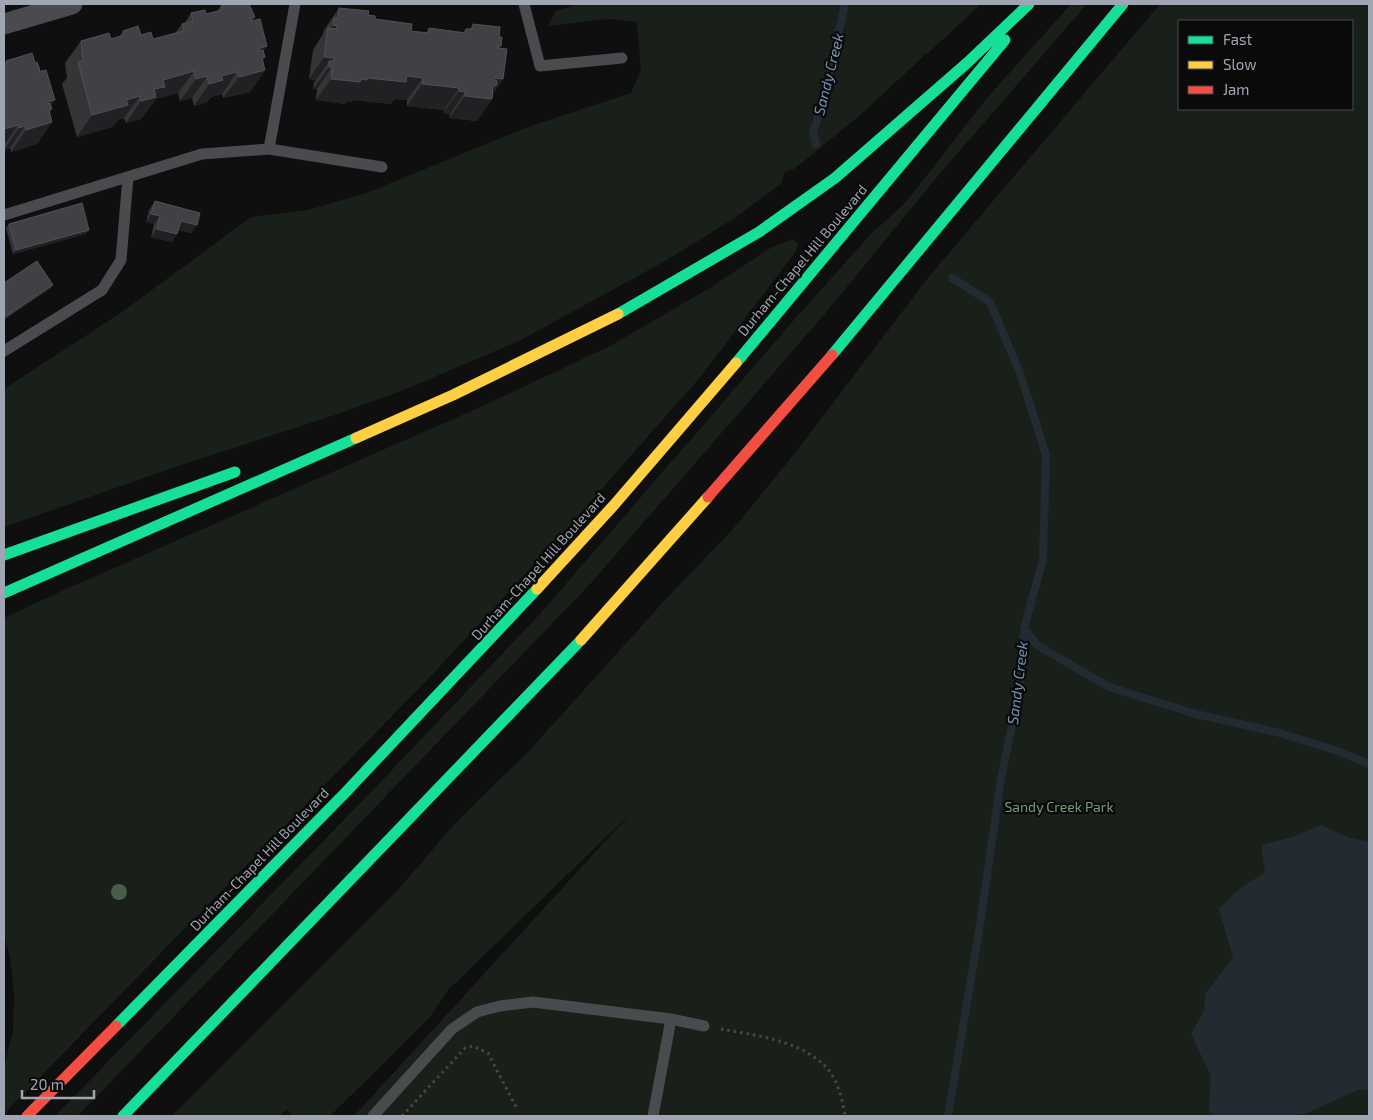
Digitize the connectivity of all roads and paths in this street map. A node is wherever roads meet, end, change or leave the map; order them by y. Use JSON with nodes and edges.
{"nodes":[{"id":1,"x":72,"y":4,"type":"edge"},
{"id":2,"x":296,"y":4,"type":"edge"},
{"id":3,"x":524,"y":4,"type":"edge"},
{"id":4,"x":1029,"y":4,"type":"edge"},
{"id":5,"x":1034,"y":4,"type":"edge"},
{"id":6,"x":1123,"y":4,"type":"edge"},
{"id":7,"x":4,"y":24,"type":"edge"},
{"id":8,"x":622,"y":58,"type":"dead end"},
{"id":9,"x":269,"y":150,"type":"junction"},
{"id":10,"x":382,"y":167,"type":"dead end"},
{"id":11,"x":128,"y":177,"type":"junction"},
{"id":12,"x":4,"y":215,"type":"edge"},
{"id":13,"x":4,"y":350,"type":"edge"},
{"id":14,"x":453,"y":395,"type":"junction"},
{"id":15,"x":322,"y":440,"type":"dead end"},
{"id":16,"x":249,"y":467,"type":"dead end"},
{"id":17,"x":4,"y":555,"type":"edge"},
{"id":18,"x":4,"y":593,"type":"edge"},
{"id":19,"x":671,"y":1019,"type":"junction"},
{"id":20,"x":704,"y":1026,"type":"joint"},
{"id":21,"x":516,"y":1107,"type":"dead end"},
{"id":22,"x":125,"y":1114,"type":"edge"},
{"id":23,"x":27,"y":1116,"type":"edge"},
{"id":24,"x":373,"y":1116,"type":"edge"},
{"id":25,"x":402,"y":1116,"type":"edge"},
{"id":26,"x":653,"y":1116,"type":"edge"},
{"id":27,"x":845,"y":1116,"type":"edge"}],
"edges":[{"from":1,"to":7,"type":"street"},
{"from":2,"to":9,"type":"lane"},
{"from":3,"to":8,"type":"lane"},
{"from":4,"to":14,"type":"main road"},
{"from":5,"to":23,"type":"main road","name":"Durham-Chapel Hill Boulevard"},
{"from":6,"to":22,"type":"main road"},
{"from":9,"to":10,"type":"lane"},
{"from":9,"to":11,"type":"lane"},
{"from":11,"to":12,"type":"lane"},
{"from":11,"to":13,"type":"lane"},
{"from":14,"to":15,"type":"main road"},
{"from":14,"to":18,"type":"main road"},
{"from":16,"to":17,"type":"main road"},
{"from":19,"to":20,"type":"lane"},
{"from":19,"to":24,"type":"lane"},
{"from":19,"to":26,"type":"lane"},
{"from":20,"to":27,"type":"path"},
{"from":21,"to":25,"type":"path"}]}
